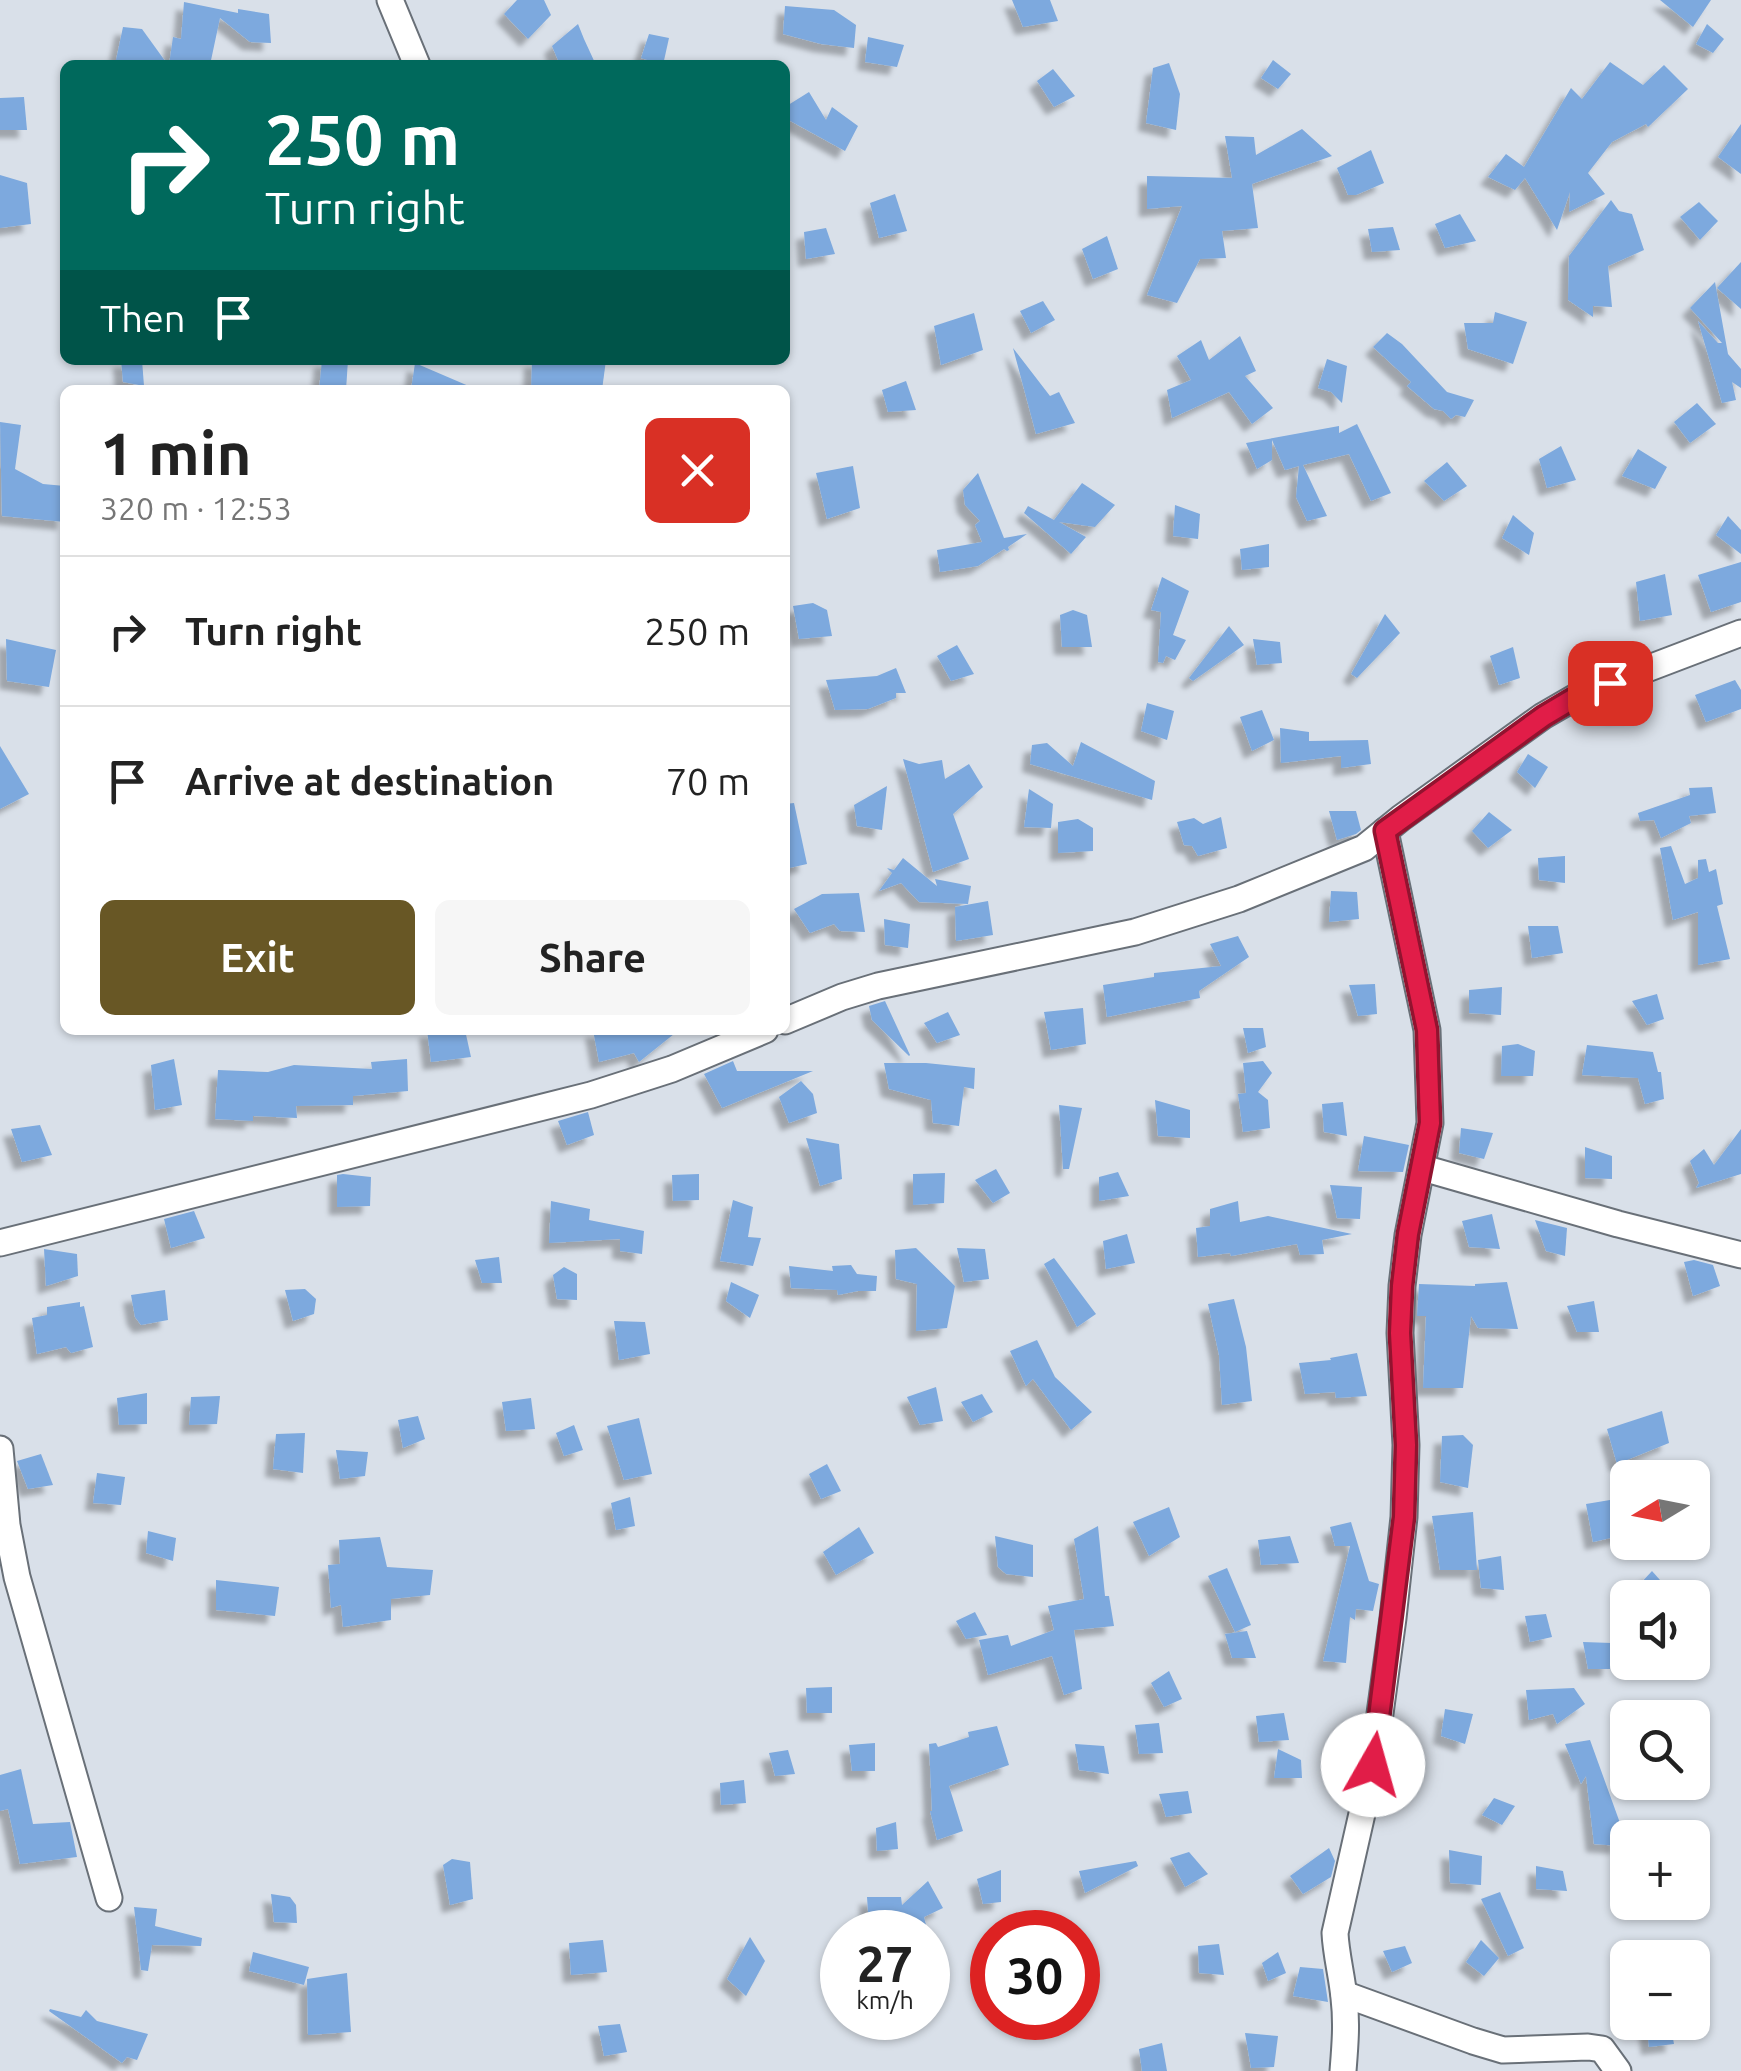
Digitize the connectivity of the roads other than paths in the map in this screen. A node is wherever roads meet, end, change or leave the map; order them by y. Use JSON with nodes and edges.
{"nodes":[{"id":1,"x":390,"y":0,"type":"edge"},
{"id":2,"x":415,"y":60,"type":"edge"},
{"id":3,"x":1741,"y":633,"type":"edge"},
{"id":4,"x":1385,"y":831,"type":"junction"},
{"id":5,"x":790,"y":1020,"type":"edge"},
{"id":6,"x":753,"y":1035,"type":"edge"},
{"id":7,"x":1422,"y":1168,"type":"junction"},
{"id":8,"x":0,"y":1243,"type":"edge"},
{"id":9,"x":1741,"y":1254,"type":"edge"},
{"id":10,"x":0,"y":1450,"type":"edge"},
{"id":11,"x":110,"y":1898,"type":"dead end"},
{"id":12,"x":1344,"y":1994,"type":"junction"},
{"id":13,"x":1342,"y":2071,"type":"edge"},
{"id":14,"x":1618,"y":2071,"type":"edge"}],
"edges":[{"from":1,"to":2,"type":"street"},
{"from":3,"to":4,"type":"street"},
{"from":4,"to":5,"type":"street"},
{"from":4,"to":7,"type":"street"},
{"from":6,"to":8,"type":"street"},
{"from":7,"to":9,"type":"street"},
{"from":7,"to":12,"type":"street"},
{"from":10,"to":11,"type":"street"},
{"from":12,"to":13,"type":"street"},
{"from":12,"to":14,"type":"street"}]}
